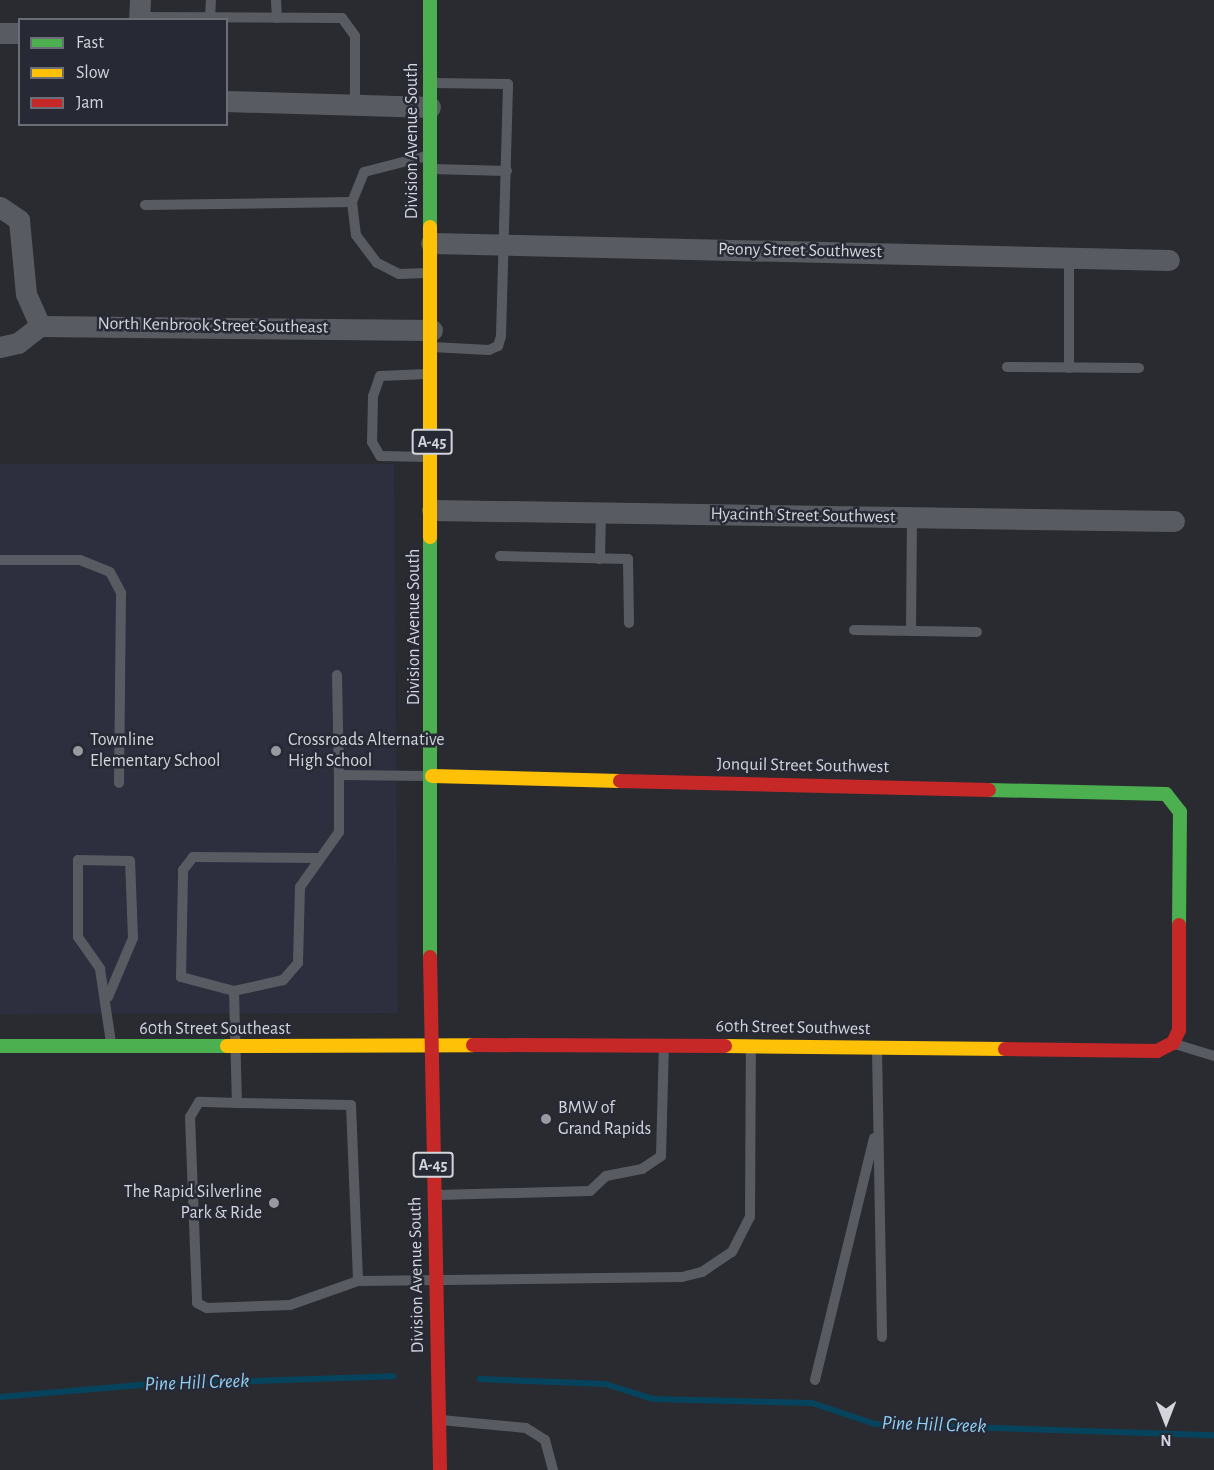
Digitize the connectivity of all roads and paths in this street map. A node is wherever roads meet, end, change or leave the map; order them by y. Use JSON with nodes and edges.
{"nodes":[{"id":1,"x":211,"y":0,"type":"edge"},
{"id":2,"x":276,"y":0,"type":"edge"},
{"id":3,"x":430,"y":0,"type":"edge"},
{"id":4,"x":140,"y":12,"type":"edge"},
{"id":5,"x":210,"y":18,"type":"junction"},
{"id":6,"x":277,"y":18,"type":"junction"},
{"id":7,"x":0,"y":33,"type":"edge"},
{"id":8,"x":18,"y":33,"type":"edge"},
{"id":9,"x":430,"y":83,"type":"junction"},
{"id":10,"x":228,"y":101,"type":"edge"},
{"id":11,"x":356,"y":105,"type":"junction"},
{"id":12,"x":430,"y":107,"type":"junction"},
{"id":13,"x":430,"y":162,"type":"junction"},
{"id":14,"x":507,"y":171,"type":"junction"},
{"id":15,"x":352,"y":202,"type":"junction"},
{"id":16,"x":146,"y":205,"type":"dead end"},
{"id":17,"x":0,"y":207,"type":"edge"},
{"id":18,"x":431,"y":243,"type":"junction"},
{"id":19,"x":507,"y":244,"type":"junction"},
{"id":20,"x":1069,"y":258,"type":"junction"},
{"id":21,"x":1169,"y":260,"type":"dead end"},
{"id":22,"x":432,"y":273,"type":"junction"},
{"id":23,"x":40,"y":326,"type":"junction"},
{"id":24,"x":432,"y":338,"type":"junction"},
{"id":25,"x":0,"y":347,"type":"edge"},
{"id":26,"x":1007,"y":367,"type":"dead end"},
{"id":27,"x":1069,"y":368,"type":"junction"},
{"id":28,"x":1140,"y":368,"type":"dead end"},
{"id":29,"x":432,"y":374,"type":"junction"},
{"id":30,"x":432,"y":457,"type":"junction"},
{"id":31,"x":432,"y":510,"type":"junction"},
{"id":32,"x":601,"y":513,"type":"junction"},
{"id":33,"x":912,"y":517,"type":"junction"},
{"id":34,"x":1174,"y":521,"type":"dead end"},
{"id":35,"x":500,"y":556,"type":"dead end"},
{"id":36,"x":600,"y":559,"type":"junction"},
{"id":37,"x":0,"y":560,"type":"edge"},
{"id":38,"x":629,"y":623,"type":"dead end"},
{"id":39,"x":854,"y":630,"type":"dead end"},
{"id":40,"x":911,"y":631,"type":"junction"},
{"id":41,"x":977,"y":632,"type":"dead end"},
{"id":42,"x":337,"y":675,"type":"dead end"},
{"id":43,"x":339,"y":775,"type":"junction"},
{"id":44,"x":432,"y":776,"type":"junction"},
{"id":45,"x":119,"y":783,"type":"dead end"},
{"id":46,"x":319,"y":858,"type":"junction"},
{"id":47,"x":234,"y":991,"type":"junction"},
{"id":48,"x":108,"y":997,"type":"junction"},
{"id":49,"x":1173,"y":1043,"type":"junction"},
{"id":50,"x":664,"y":1045,"type":"junction"},
{"id":51,"x":0,"y":1046,"type":"edge"},
{"id":52,"x":751,"y":1046,"type":"junction"},
{"id":53,"x":112,"y":1047,"type":"junction"},
{"id":54,"x":236,"y":1047,"type":"junction"},
{"id":55,"x":430,"y":1048,"type":"junction"},
{"id":56,"x":877,"y":1048,"type":"junction"},
{"id":57,"x":1214,"y":1056,"type":"edge"},
{"id":58,"x":237,"y":1103,"type":"junction"},
{"id":59,"x":878,"y":1123,"type":"junction"},
{"id":60,"x":433,"y":1195,"type":"junction"},
{"id":61,"x":358,"y":1281,"type":"junction"},
{"id":62,"x":435,"y":1283,"type":"junction"},
{"id":63,"x":882,"y":1337,"type":"dead end"},
{"id":64,"x":814,"y":1380,"type":"dead end"},
{"id":65,"x":438,"y":1420,"type":"junction"},
{"id":66,"x":440,"y":1470,"type":"edge"},
{"id":67,"x":553,"y":1470,"type":"edge"}],
"edges":[{"from":1,"to":5,"type":"lane"},
{"from":2,"to":6,"type":"lane"},
{"from":3,"to":9,"type":"main road","name":"Division Avenue South","number":"A-45"},
{"from":4,"to":5,"type":"lane"},
{"from":5,"to":6,"type":"lane"},
{"from":6,"to":11,"type":"lane"},
{"from":7,"to":8,"type":"street"},
{"from":9,"to":12,"type":"main road","name":"Division Avenue South","number":"A-45"},
{"from":9,"to":14,"type":"lane"},
{"from":10,"to":11,"type":"street"},
{"from":11,"to":12,"type":"street"},
{"from":12,"to":13,"type":"main road","name":"Division Avenue South","number":"A-45"},
{"from":13,"to":14,"type":"lane"},
{"from":13,"to":15,"type":"lane"},
{"from":13,"to":18,"type":"main road","name":"Division Avenue South","number":"A-45"},
{"from":14,"to":19,"type":"lane"},
{"from":15,"to":16,"type":"lane"},
{"from":15,"to":22,"type":"lane"},
{"from":17,"to":23,"type":"street"},
{"from":18,"to":19,"type":"street","name":"Peony Street Southwest"},
{"from":18,"to":22,"type":"main road","name":"Division Avenue South","number":"A-45"},
{"from":19,"to":20,"type":"street","name":"Peony Street Southwest"},
{"from":19,"to":24,"type":"lane"},
{"from":20,"to":21,"type":"street","name":"Peony Street Southwest"},
{"from":20,"to":27,"type":"lane"},
{"from":22,"to":24,"type":"main road","name":"Division Avenue South","number":"A-45"},
{"from":23,"to":24,"type":"street","name":"North Kenbrook Street Southeast"},
{"from":23,"to":25,"type":"street"},
{"from":24,"to":29,"type":"main road","name":"Division Avenue South","number":"A-45"},
{"from":26,"to":27,"type":"lane"},
{"from":27,"to":28,"type":"lane"},
{"from":29,"to":30,"type":"main road","name":"Division Avenue South","number":"A-45"},
{"from":29,"to":30,"type":"lane"},
{"from":30,"to":31,"type":"main road","name":"Division Avenue South","number":"A-45"},
{"from":31,"to":32,"type":"street","name":"Hyacinth Street Southwest"},
{"from":31,"to":44,"type":"main road","name":"Division Avenue South","number":"A-45"},
{"from":32,"to":33,"type":"street","name":"Hyacinth Street Southwest"},
{"from":32,"to":36,"type":"lane"},
{"from":33,"to":34,"type":"street","name":"Hyacinth Street Southwest"},
{"from":33,"to":40,"type":"lane"},
{"from":35,"to":36,"type":"lane"},
{"from":36,"to":38,"type":"lane"},
{"from":37,"to":45,"type":"lane"},
{"from":39,"to":40,"type":"lane"},
{"from":40,"to":41,"type":"lane"},
{"from":42,"to":43,"type":"lane"},
{"from":43,"to":44,"type":"lane"},
{"from":43,"to":46,"type":"lane"},
{"from":44,"to":49,"type":"main road","name":"Jonquil Street Southwest"},
{"from":44,"to":55,"type":"main road","name":"Division Avenue South","number":"A-45"},
{"from":46,"to":47,"type":"lane"},
{"from":46,"to":47,"type":"lane"},
{"from":47,"to":54,"type":"lane"},
{"from":48,"to":48,"type":"lane"},
{"from":48,"to":53,"type":"lane"},
{"from":49,"to":56,"type":"main road","name":"60th Street Southwest"},
{"from":49,"to":57,"type":"lane"},
{"from":50,"to":52,"type":"main road","name":"60th Street Southwest"},
{"from":50,"to":55,"type":"main road","name":"60th Street Southwest"},
{"from":50,"to":60,"type":"lane"},
{"from":51,"to":53,"type":"main road","name":"60th Street Southeast"},
{"from":52,"to":56,"type":"main road","name":"60th Street Southwest"},
{"from":52,"to":62,"type":"lane"},
{"from":53,"to":54,"type":"main road","name":"60th Street Southeast"},
{"from":54,"to":55,"type":"main road","name":"60th Street Southeast"},
{"from":54,"to":58,"type":"lane"},
{"from":55,"to":60,"type":"main road","name":"Division Avenue South","number":"A-45"},
{"from":56,"to":59,"type":"lane"},
{"from":58,"to":61,"type":"lane"},
{"from":58,"to":61,"type":"lane"},
{"from":59,"to":63,"type":"lane"},
{"from":59,"to":64,"type":"lane"},
{"from":60,"to":62,"type":"main road","name":"Division Avenue South","number":"A-45"},
{"from":61,"to":62,"type":"lane"},
{"from":62,"to":65,"type":"main road","name":"Division Avenue South","number":"A-45"},
{"from":65,"to":66,"type":"main road","name":"Division Avenue South","number":"A-45"},
{"from":65,"to":67,"type":"lane"}]}
